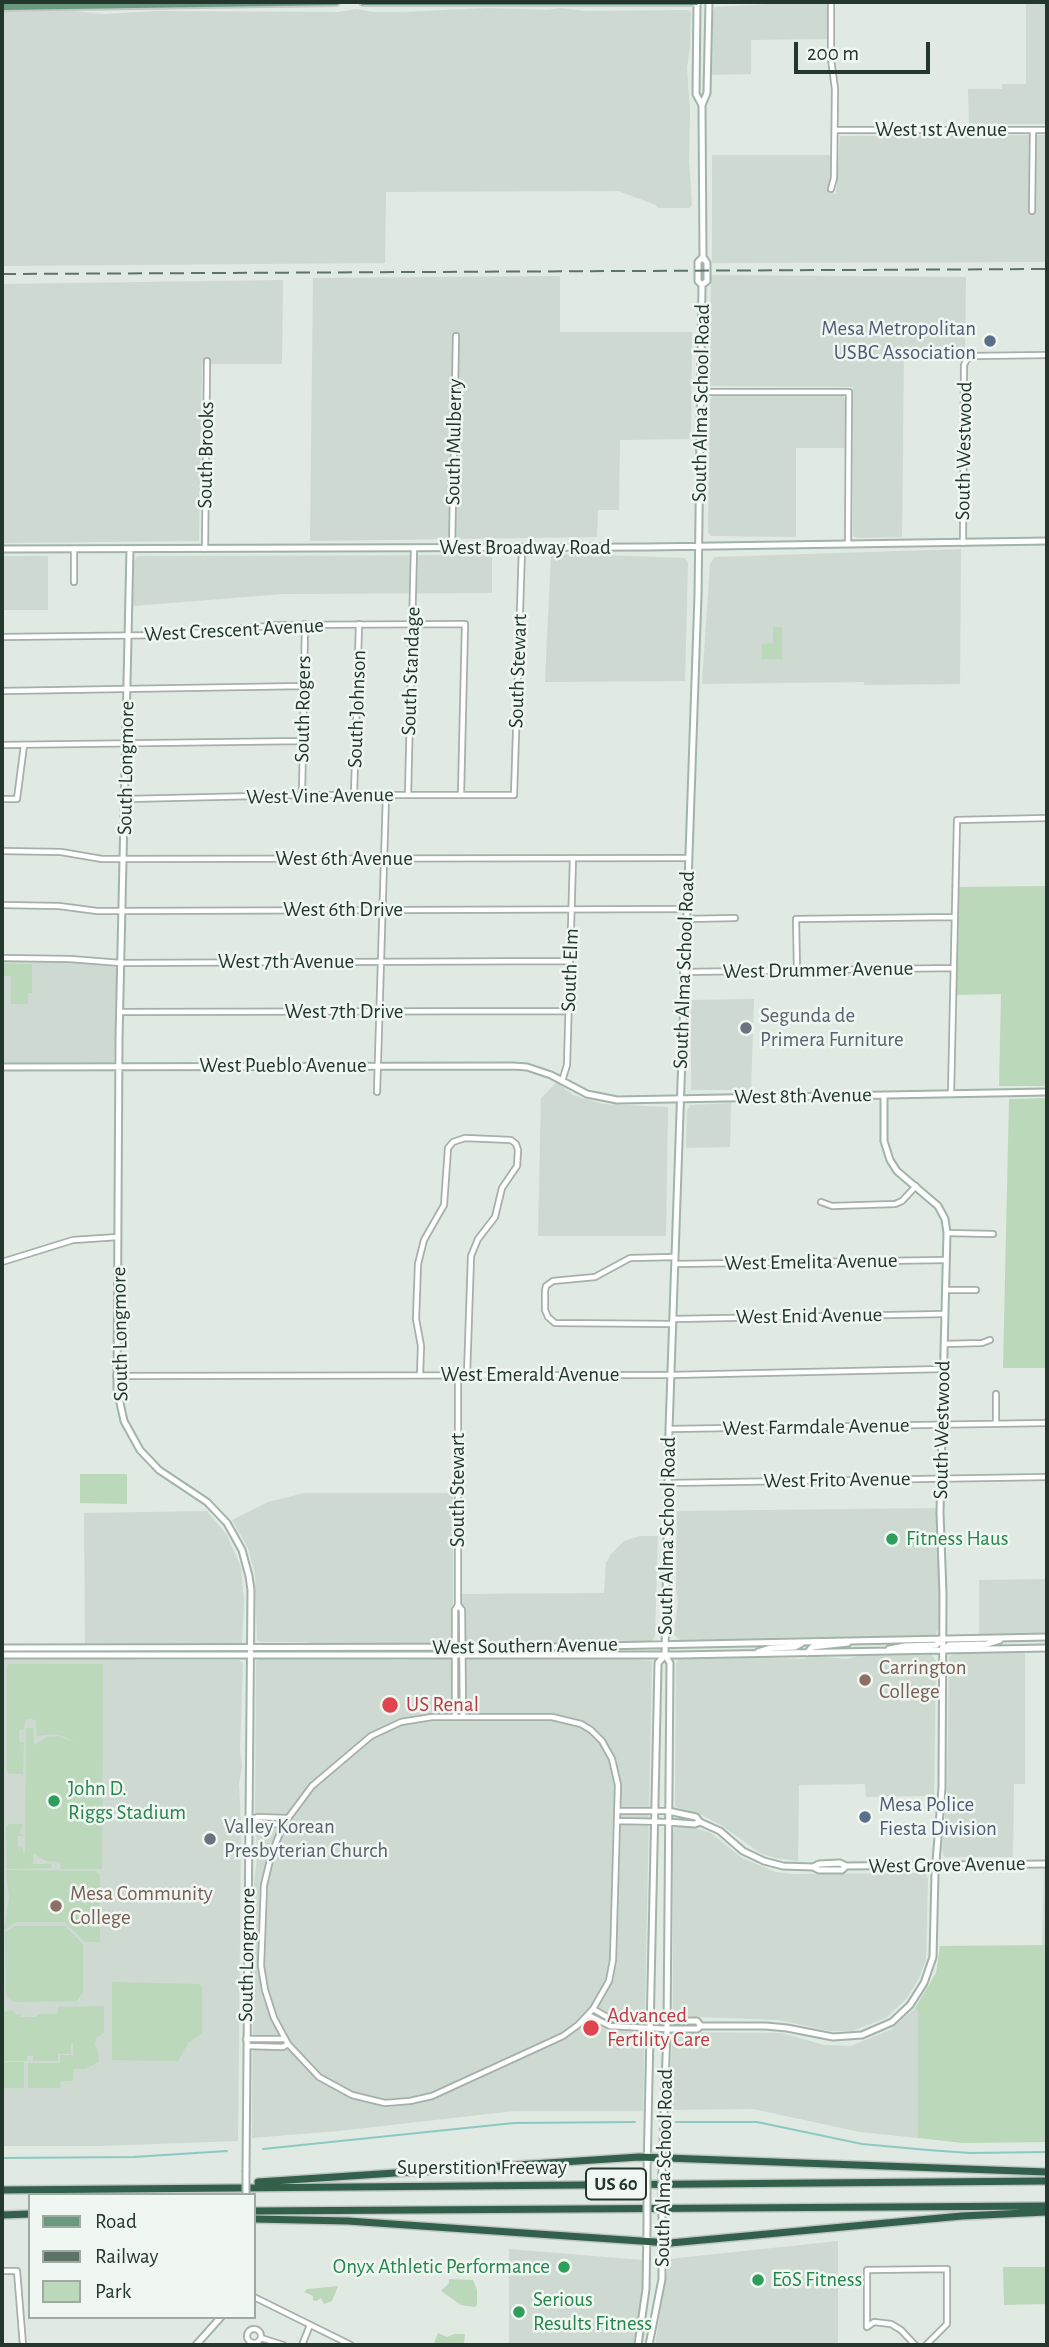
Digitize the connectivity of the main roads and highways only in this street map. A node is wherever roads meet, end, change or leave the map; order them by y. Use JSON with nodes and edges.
{"nodes":[{"id":1,"x":337,"y":2,"type":"edge"},
{"id":2,"x":363,"y":2,"type":"edge"},
{"id":3,"x":697,"y":2,"type":"edge"},
{"id":4,"x":709,"y":2,"type":"edge"},
{"id":5,"x":143,"y":4,"type":"edge"},
{"id":6,"x":2,"y":7,"type":"edge"},
{"id":7,"x":702,"y":105,"type":"junction"},
{"id":8,"x":1047,"y":541,"type":"edge"},
{"id":9,"x":699,"y":547,"type":"junction"},
{"id":10,"x":2,"y":549,"type":"edge"},
{"id":11,"x":130,"y":549,"type":"junction"},
{"id":12,"x":119,"y":1066,"type":"junction"},
{"id":13,"x":2,"y":1067,"type":"edge"},
{"id":14,"x":562,"y":1081,"type":"joint"},
{"id":15,"x":1047,"y":1092,"type":"edge"},
{"id":16,"x":884,"y":1095,"type":"junction"},
{"id":17,"x":680,"y":1099,"type":"junction"},
{"id":18,"x":1047,"y":1637,"type":"edge"},
{"id":19,"x":1004,"y":1638,"type":"junction"},
{"id":20,"x":943,"y":1639,"type":"junction"},
{"id":21,"x":857,"y":1641,"type":"junction"},
{"id":22,"x":802,"y":1642,"type":"junction"},
{"id":23,"x":665,"y":1644,"type":"junction"},
{"id":24,"x":170,"y":1647,"type":"junction"},
{"id":25,"x":2,"y":1648,"type":"edge"},
{"id":26,"x":1047,"y":1648,"type":"edge"},
{"id":27,"x":943,"y":1650,"type":"junction"},
{"id":28,"x":250,"y":1651,"type":"junction"},
{"id":29,"x":887,"y":1651,"type":"junction"},
{"id":30,"x":807,"y":1653,"type":"junction"},
{"id":31,"x":752,"y":1654,"type":"junction"},
{"id":32,"x":664,"y":1655,"type":"junction"},
{"id":33,"x":2,"y":1656,"type":"edge"},
{"id":34,"x":120,"y":1656,"type":"junction"},
{"id":35,"x":668,"y":1811,"type":"junction"},
{"id":36,"x":667,"y":1822,"type":"junction"},
{"id":37,"x":700,"y":1822,"type":"junction"},
{"id":38,"x":1047,"y":1864,"type":"edge"},
{"id":39,"x":935,"y":1865,"type":"junction"},
{"id":40,"x":667,"y":2021,"type":"junction"},
{"id":41,"x":701,"y":2026,"type":"junction"},
{"id":42,"x":667,"y":2029,"type":"junction"},
{"id":43,"x":647,"y":2157,"type":"junction"},
{"id":44,"x":664,"y":2157,"type":"junction"},
{"id":45,"x":1047,"y":2172,"type":"edge"},
{"id":46,"x":1047,"y":2181,"type":"edge"},
{"id":47,"x":184,"y":2188,"type":"junction"},
{"id":48,"x":2,"y":2189,"type":"edge"},
{"id":49,"x":246,"y":2193,"type":"edge"},
{"id":50,"x":1047,"y":2206,"type":"edge"},
{"id":51,"x":256,"y":2211,"type":"edge"},
{"id":52,"x":1047,"y":2212,"type":"edge"},
{"id":53,"x":2,"y":2214,"type":"edge"},
{"id":54,"x":28,"y":2214,"type":"edge"},
{"id":55,"x":256,"y":2219,"type":"edge"},
{"id":56,"x":663,"y":2242,"type":"junction"},
{"id":57,"x":647,"y":2243,"type":"junction"},
{"id":58,"x":219,"y":2319,"type":"edge"},
{"id":59,"x":196,"y":2345,"type":"edge"},
{"id":60,"x":638,"y":2345,"type":"edge"},
{"id":61,"x":649,"y":2345,"type":"edge"}],
"edges":[{"from":1,"to":5,"type":"main road"},
{"from":2,"to":3,"type":"main road"},
{"from":3,"to":7,"type":"main road","name":"South Alma School Road"},
{"from":4,"to":7,"type":"main road","name":"South Alma School Road"},
{"from":5,"to":6,"type":"main road"},
{"from":7,"to":9,"type":"main road","name":"South Alma School Road"},
{"from":8,"to":9,"type":"main road","name":"West Broadway Road"},
{"from":9,"to":11,"type":"main road","name":"West Broadway Road"},
{"from":9,"to":17,"type":"main road","name":"South Alma School Road"},
{"from":10,"to":11,"type":"main road","name":"West Broadway Road"},
{"from":11,"to":12,"type":"main road","name":"South Longmore"},
{"from":12,"to":13,"type":"main road","name":"West Pueblo Avenue"},
{"from":12,"to":14,"type":"main road","name":"West Pueblo Avenue"},
{"from":12,"to":28,"type":"main road","name":"South Longmore"},
{"from":14,"to":17,"type":"main road","name":"West 8th Avenue"},
{"from":15,"to":16,"type":"main road","name":"West 8th Avenue"},
{"from":16,"to":17,"type":"main road","name":"West 8th Avenue"},
{"from":16,"to":20,"type":"main road","name":"South Westwood"},
{"from":17,"to":23,"type":"main road","name":"South Alma School Road"},
{"from":18,"to":19,"type":"main road","name":"West Southern Avenue"},
{"from":18,"to":26,"type":"main road"},
{"from":19,"to":20,"type":"main road","name":"West Southern Avenue"},
{"from":19,"to":27,"type":"main road"},
{"from":20,"to":21,"type":"main road","name":"West Southern Avenue"},
{"from":20,"to":27,"type":"main road","name":"South Westwood"},
{"from":20,"to":29,"type":"main road"},
{"from":21,"to":22,"type":"main road","name":"West Southern Avenue"},
{"from":21,"to":30,"type":"main road"},
{"from":22,"to":23,"type":"main road","name":"West Southern Avenue"},
{"from":22,"to":31,"type":"main road"},
{"from":23,"to":28,"type":"main road","name":"West Southern Avenue"},
{"from":23,"to":32,"type":"main road","name":"South Alma School Road"},
{"from":24,"to":25,"type":"main road","name":"West Southern Avenue"},
{"from":24,"to":28,"type":"main road","name":"West Southern Avenue"},
{"from":24,"to":34,"type":"main road"},
{"from":26,"to":27,"type":"main road","name":"West Southern Avenue"},
{"from":27,"to":29,"type":"main road","name":"West Southern Avenue"},
{"from":27,"to":39,"type":"main road","name":"South Westwood"},
{"from":28,"to":32,"type":"main road","name":"West Southern Avenue"},
{"from":28,"to":34,"type":"main road","name":"West Southern Avenue"},
{"from":28,"to":49,"type":"main road","name":"South Longmore","bridge":true},
{"from":29,"to":30,"type":"main road","name":"West Southern Avenue"},
{"from":30,"to":31,"type":"main road","name":"West Southern Avenue"},
{"from":31,"to":32,"type":"main road","name":"West Southern Avenue"},
{"from":32,"to":35,"type":"main road","name":"South Alma School Road"},
{"from":32,"to":43,"type":"main road","name":"South Alma School Road"},
{"from":33,"to":34,"type":"main road","name":"West Southern Avenue"},
{"from":35,"to":36,"type":"main road","name":"South Alma School Road"},
{"from":35,"to":37,"type":"main road","name":"West Grove Avenue"},
{"from":36,"to":37,"type":"main road"},
{"from":36,"to":40,"type":"main road","name":"South Alma School Road"},
{"from":37,"to":39,"type":"main road","name":"West Grove Avenue"},
{"from":38,"to":39,"type":"main road","name":"West Grove Avenue"},
{"from":39,"to":41,"type":"main road","name":"South Westwood"},
{"from":40,"to":41,"type":"main road"},
{"from":40,"to":42,"type":"main road","name":"South Alma School Road"},
{"from":41,"to":42,"type":"main road"},
{"from":42,"to":44,"type":"main road","name":"South Alma School Road"},
{"from":43,"to":44,"type":"highway"},
{"from":43,"to":47,"type":"highway"},
{"from":43,"to":57,"type":"main road","name":"South Alma School Road","bridge":true},
{"from":44,"to":45,"type":"highway"},
{"from":44,"to":56,"type":"main road","name":"South Alma School Road","bridge":true},
{"from":46,"to":47,"type":"highway","name":"Superstition Freeway","number":"US 60"},
{"from":47,"to":48,"type":"highway","name":"Superstition Freeway","number":"US 60"},
{"from":50,"to":51,"type":"highway","name":"Superstition Freeway","number":"US 60"},
{"from":52,"to":56,"type":"highway"},
{"from":53,"to":54,"type":"highway"},
{"from":55,"to":57,"type":"highway"},
{"from":56,"to":57,"type":"highway"},
{"from":56,"to":61,"type":"main road","name":"South Alma School Road"},
{"from":57,"to":60,"type":"main road","name":"South Alma School Road"},
{"from":58,"to":59,"type":"main road"}]}
